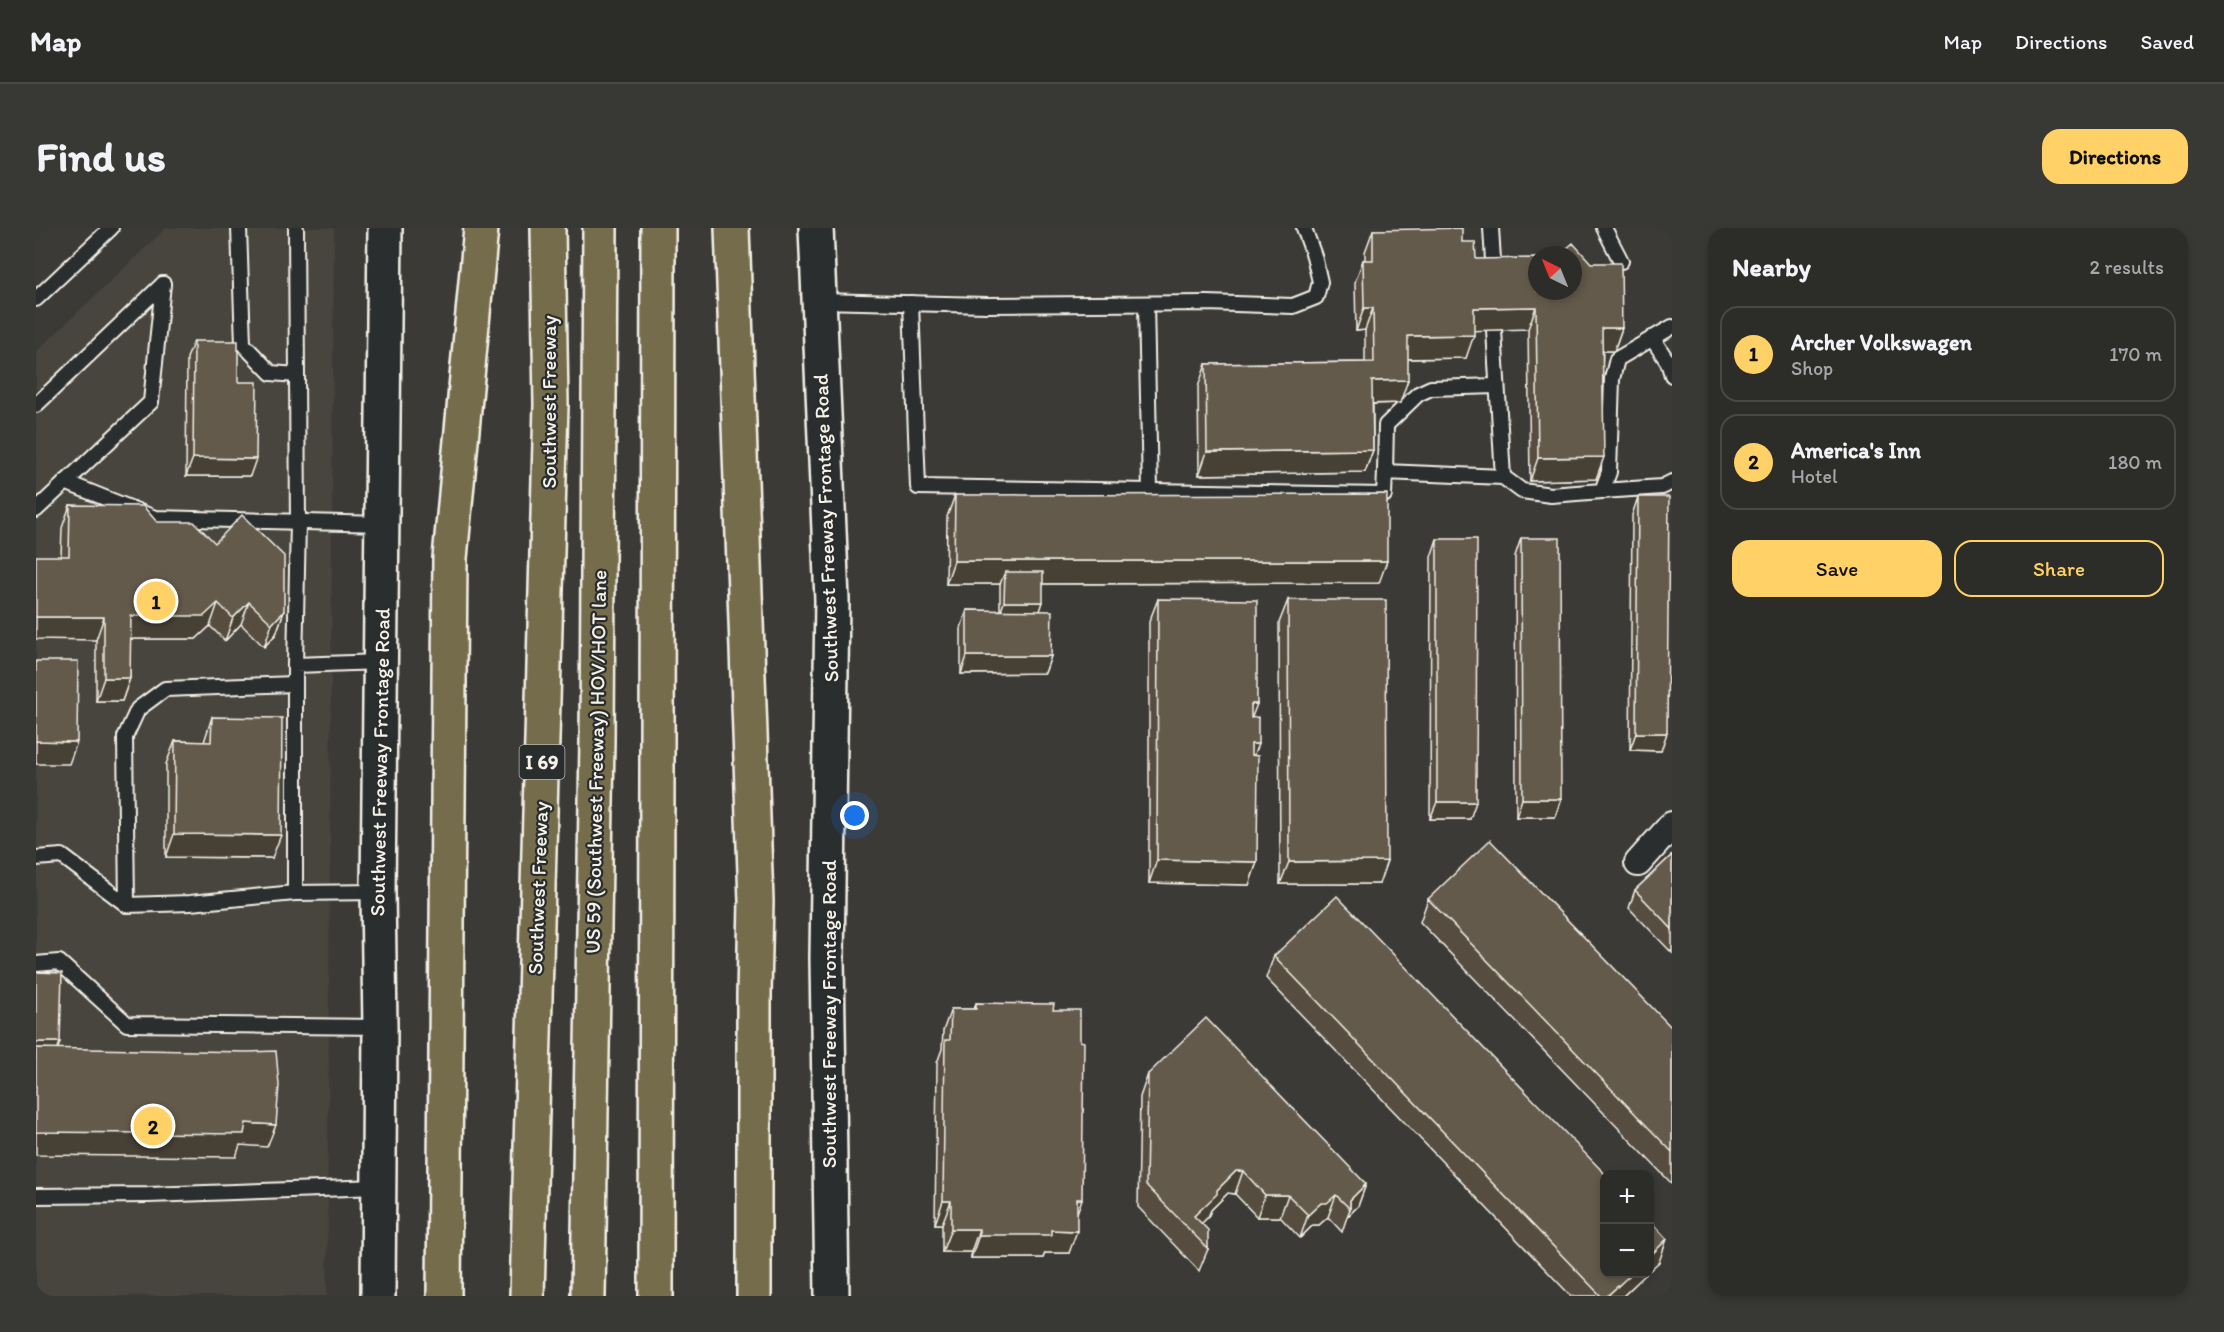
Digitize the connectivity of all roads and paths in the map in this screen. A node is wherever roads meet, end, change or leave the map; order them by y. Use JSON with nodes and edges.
{"nodes":[{"id":1,"x":111,"y":228,"type":"edge"},
{"id":2,"x":238,"y":228,"type":"edge"},
{"id":3,"x":296,"y":228,"type":"edge"},
{"id":4,"x":385,"y":228,"type":"edge"},
{"id":5,"x":481,"y":228,"type":"edge"},
{"id":6,"x":548,"y":228,"type":"edge"},
{"id":7,"x":600,"y":228,"type":"edge"},
{"id":8,"x":658,"y":228,"type":"edge"},
{"id":9,"x":732,"y":228,"type":"edge"},
{"id":10,"x":816,"y":228,"type":"edge"},
{"id":11,"x":1304,"y":228,"type":"edge"},
{"id":12,"x":1491,"y":228,"type":"edge"},
{"id":13,"x":1604,"y":228,"type":"edge"},
{"id":14,"x":1621,"y":261,"type":"edge"},
{"id":15,"x":1494,"y":281,"type":"edge"},
{"id":16,"x":36,"y":299,"type":"edge"},
{"id":17,"x":819,"y":301,"type":"junction"},
{"id":18,"x":911,"y":303,"type":"junction"},
{"id":19,"x":1146,"y":304,"type":"junction"},
{"id":20,"x":1672,"y":327,"type":"edge"},
{"id":21,"x":1494,"y":330,"type":"edge"},
{"id":22,"x":1653,"y":338,"type":"junction"},
{"id":23,"x":297,"y":375,"type":"junction"},
{"id":24,"x":1672,"y":375,"type":"edge"},
{"id":25,"x":1497,"y":386,"type":"junction"},
{"id":26,"x":36,"y":405,"type":"edge"},
{"id":27,"x":1385,"y":472,"type":"junction"},
{"id":28,"x":1503,"y":477,"type":"junction"},
{"id":29,"x":65,"y":482,"type":"junction"},
{"id":30,"x":1672,"y":482,"type":"edge"},
{"id":31,"x":1150,"y":491,"type":"junction"},
{"id":32,"x":1602,"y":491,"type":"junction"},
{"id":33,"x":36,"y":510,"type":"edge"},
{"id":34,"x":298,"y":522,"type":"junction"},
{"id":35,"x":382,"y":524,"type":"junction"},
{"id":36,"x":381,"y":662,"type":"junction"},
{"id":37,"x":295,"y":665,"type":"junction"},
{"id":38,"x":295,"y":684,"type":"junction"},
{"id":39,"x":1672,"y":825,"type":"edge"},
{"id":40,"x":36,"y":858,"type":"edge"},
{"id":41,"x":1638,"y":863,"type":"dead end"},
{"id":42,"x":378,"y":892,"type":"junction"},
{"id":43,"x":296,"y":893,"type":"junction"},
{"id":44,"x":756,"y":901,"type":"junction"},
{"id":45,"x":127,"y":905,"type":"junction"},
{"id":46,"x":36,"y":964,"type":"edge"},
{"id":47,"x":380,"y":1027,"type":"junction"},
{"id":48,"x":379,"y":1187,"type":"junction"},
{"id":49,"x":36,"y":1196,"type":"edge"},
{"id":50,"x":378,"y":1296,"type":"edge"},
{"id":51,"x":444,"y":1296,"type":"edge"},
{"id":52,"x":527,"y":1296,"type":"edge"},
{"id":53,"x":588,"y":1296,"type":"edge"},
{"id":54,"x":656,"y":1296,"type":"edge"},
{"id":55,"x":754,"y":1296,"type":"edge"},
{"id":56,"x":773,"y":1296,"type":"edge"},
{"id":57,"x":832,"y":1296,"type":"edge"}],
"edges":[{"from":1,"to":16,"type":"lane"},
{"from":2,"to":23,"type":"lane"},
{"from":3,"to":23,"type":"lane"},
{"from":4,"to":35,"type":"main road","name":"Southwest Freeway Frontage Road"},
{"from":5,"to":51,"type":"highway"},
{"from":6,"to":52,"type":"highway","name":"Southwest Freeway","number":"I 69"},
{"from":7,"to":53,"type":"highway","name":"US 59 (Southwest Freeway) HOV/HOT lane"},
{"from":8,"to":54,"type":"highway"},
{"from":9,"to":44,"type":"highway"},
{"from":10,"to":17,"type":"main road","name":"Southwest Freeway Frontage Road"},
{"from":11,"to":19,"type":"lane"},
{"from":12,"to":15,"type":"lane"},
{"from":13,"to":14,"type":"lane"},
{"from":17,"to":18,"type":"lane"},
{"from":17,"to":57,"type":"main road","name":"Southwest Freeway Frontage Road"},
{"from":18,"to":19,"type":"lane"},
{"from":18,"to":31,"type":"lane"},
{"from":19,"to":31,"type":"lane"},
{"from":20,"to":22,"type":"lane"},
{"from":21,"to":25,"type":"lane"},
{"from":22,"to":24,"type":"lane"},
{"from":22,"to":32,"type":"lane"},
{"from":23,"to":34,"type":"lane"},
{"from":25,"to":27,"type":"lane"},
{"from":25,"to":28,"type":"lane"},
{"from":26,"to":29,"type":"lane"},
{"from":27,"to":28,"type":"lane"},
{"from":27,"to":31,"type":"lane"},
{"from":28,"to":32,"type":"lane"},
{"from":29,"to":33,"type":"lane"},
{"from":29,"to":34,"type":"lane"},
{"from":30,"to":32,"type":"lane"},
{"from":34,"to":35,"type":"lane"},
{"from":34,"to":37,"type":"lane"},
{"from":35,"to":36,"type":"main road","name":"Southwest Freeway Frontage Road"},
{"from":36,"to":37,"type":"lane"},
{"from":36,"to":42,"type":"main road","name":"Southwest Freeway Frontage Road"},
{"from":37,"to":38,"type":"lane"},
{"from":38,"to":43,"type":"lane"},
{"from":38,"to":45,"type":"lane"},
{"from":39,"to":41,"type":"street"},
{"from":40,"to":45,"type":"lane"},
{"from":42,"to":43,"type":"lane"},
{"from":42,"to":47,"type":"main road","name":"Southwest Freeway Frontage Road"},
{"from":43,"to":45,"type":"lane"},
{"from":44,"to":55,"type":"highway"},
{"from":44,"to":56,"type":"highway"},
{"from":46,"to":47,"type":"lane"},
{"from":47,"to":48,"type":"main road","name":"Southwest Freeway Frontage Road"},
{"from":48,"to":49,"type":"lane"},
{"from":48,"to":50,"type":"main road","name":"Southwest Freeway Frontage Road"}]}
